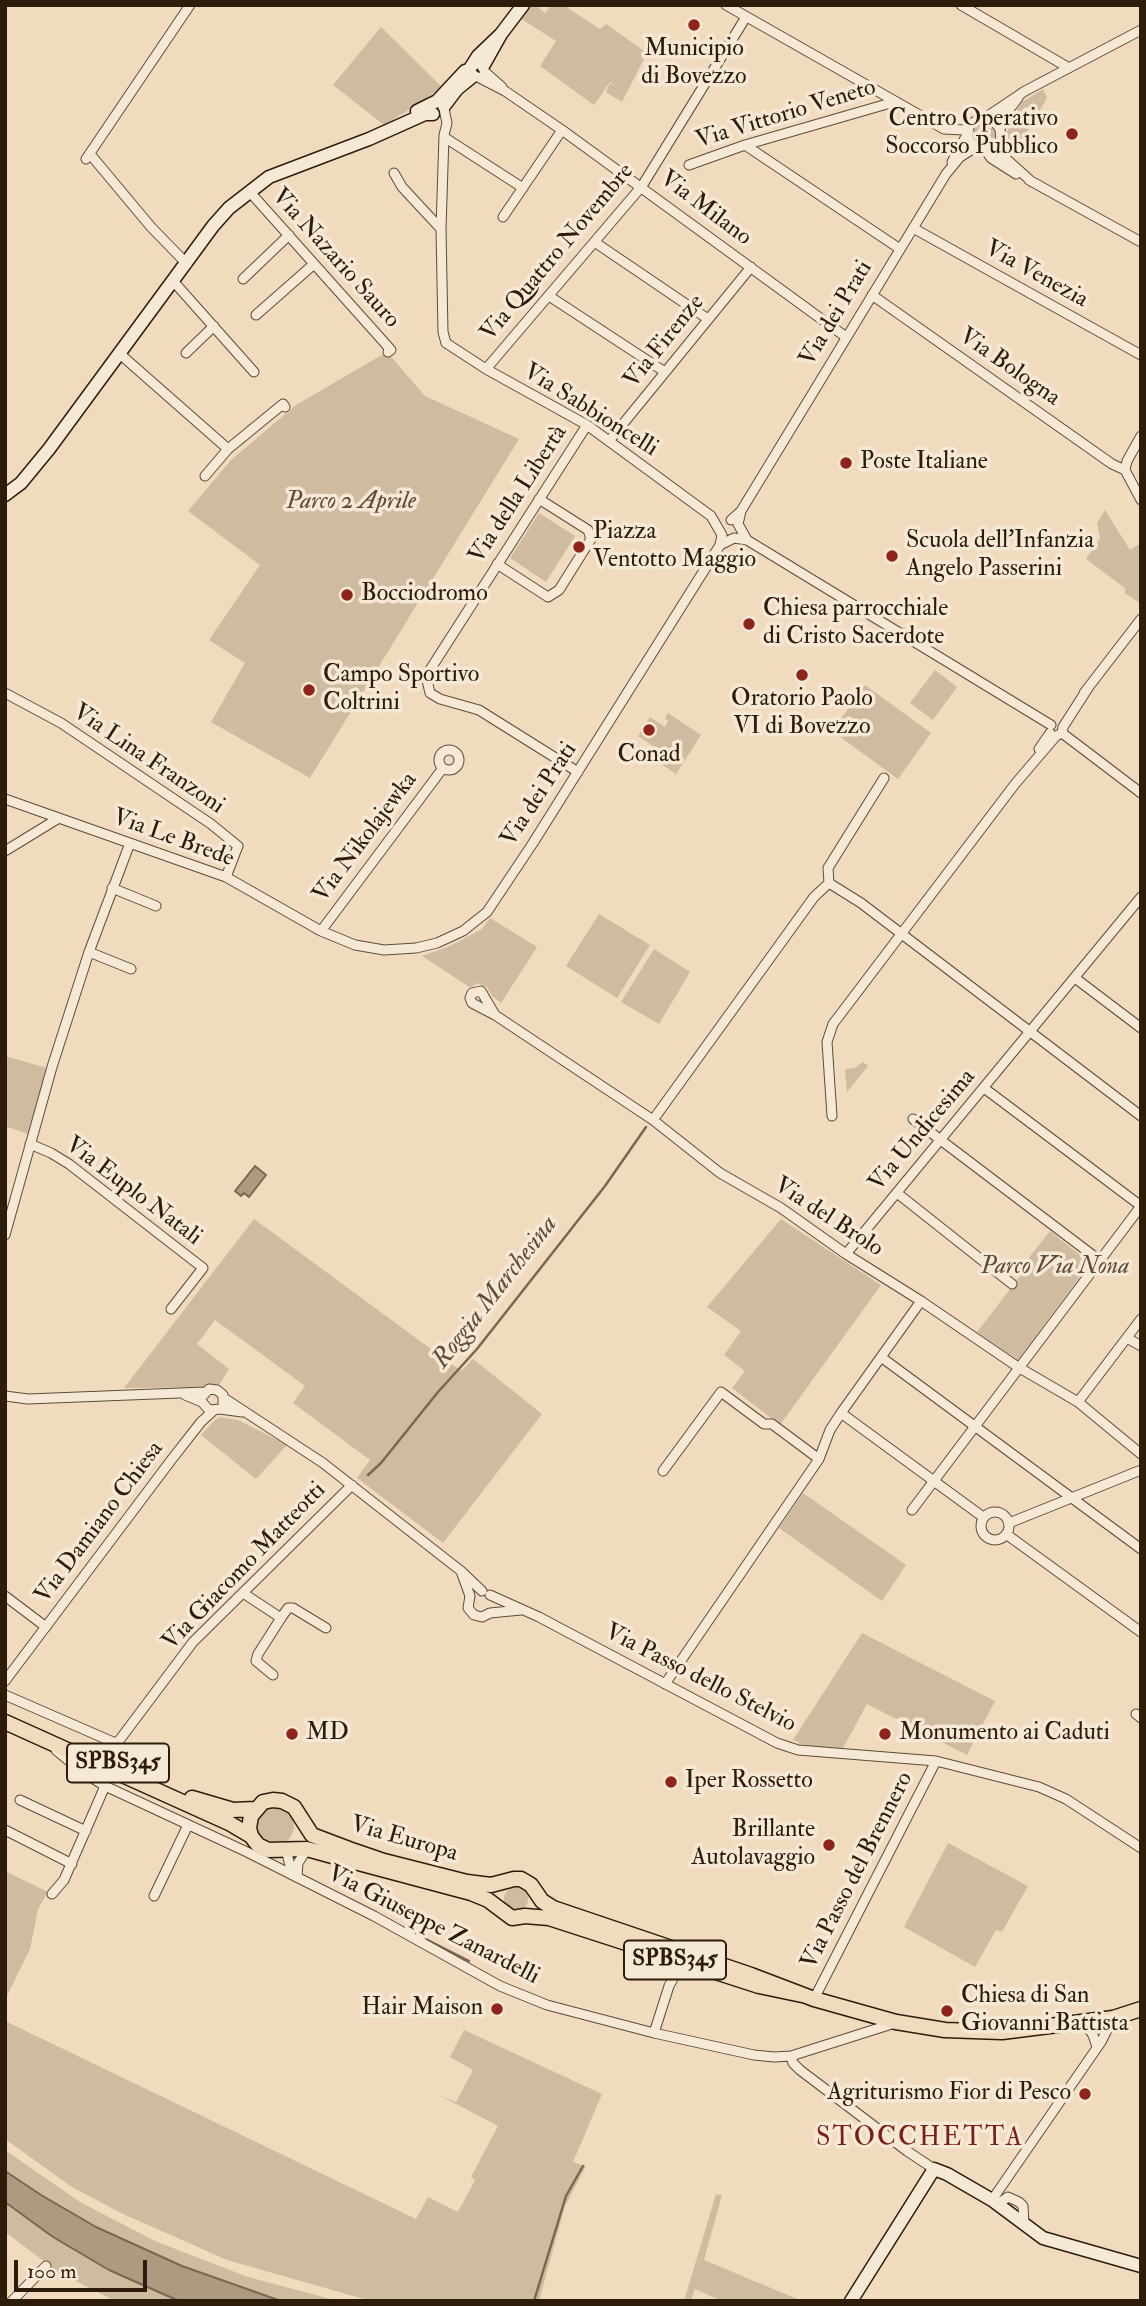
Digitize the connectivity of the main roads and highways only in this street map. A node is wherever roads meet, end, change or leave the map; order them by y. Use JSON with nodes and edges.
{"nodes":[{"id":1,"x":5,"y":1711,"type":"edge"},
{"id":2,"x":5,"y":1722,"type":"edge"},
{"id":3,"x":255,"y":1809,"type":"junction"},
{"id":4,"x":299,"y":1815,"type":"junction"},
{"id":5,"x":251,"y":1844,"type":"junction"},
{"id":6,"x":282,"y":1850,"type":"junction"},
{"id":7,"x":508,"y":1881,"type":"junction"},
{"id":8,"x":534,"y":1889,"type":"junction"},
{"id":9,"x":501,"y":1910,"type":"junction"},
{"id":10,"x":525,"y":1916,"type":"junction"},
{"id":11,"x":808,"y":1997,"type":"junction"},
{"id":12,"x":1141,"y":2009,"type":"edge"}],
"edges":[{"from":1,"to":3,"type":"main road","name":"Via Europa","number":"SPBS345"},
{"from":2,"to":5,"type":"main road","name":"Via Europa","number":"SPBS345"},
{"from":3,"to":4,"type":"main road","name":"Via Europa","number":"SPBS345"},
{"from":3,"to":5,"type":"main road"},
{"from":4,"to":6,"type":"main road"},
{"from":4,"to":7,"type":"main road","name":"Via Europa","number":"SPBS345"},
{"from":5,"to":6,"type":"main road","name":"Via Europa","number":"SPBS345"},
{"from":6,"to":9,"type":"main road","name":"Via Europa","number":"SPBS345"},
{"from":7,"to":8,"type":"main road","name":"Via Europa","number":"SPBS345"},
{"from":7,"to":9,"type":"main road"},
{"from":8,"to":10,"type":"main road"},
{"from":8,"to":11,"type":"main road","name":"Via Europa","number":"SPBS345"},
{"from":9,"to":10,"type":"main road","name":"Via Europa","number":"SPBS345"},
{"from":10,"to":11,"type":"main road","name":"Via Europa","number":"SPBS345"},
{"from":11,"to":12,"type":"main road"}]}
